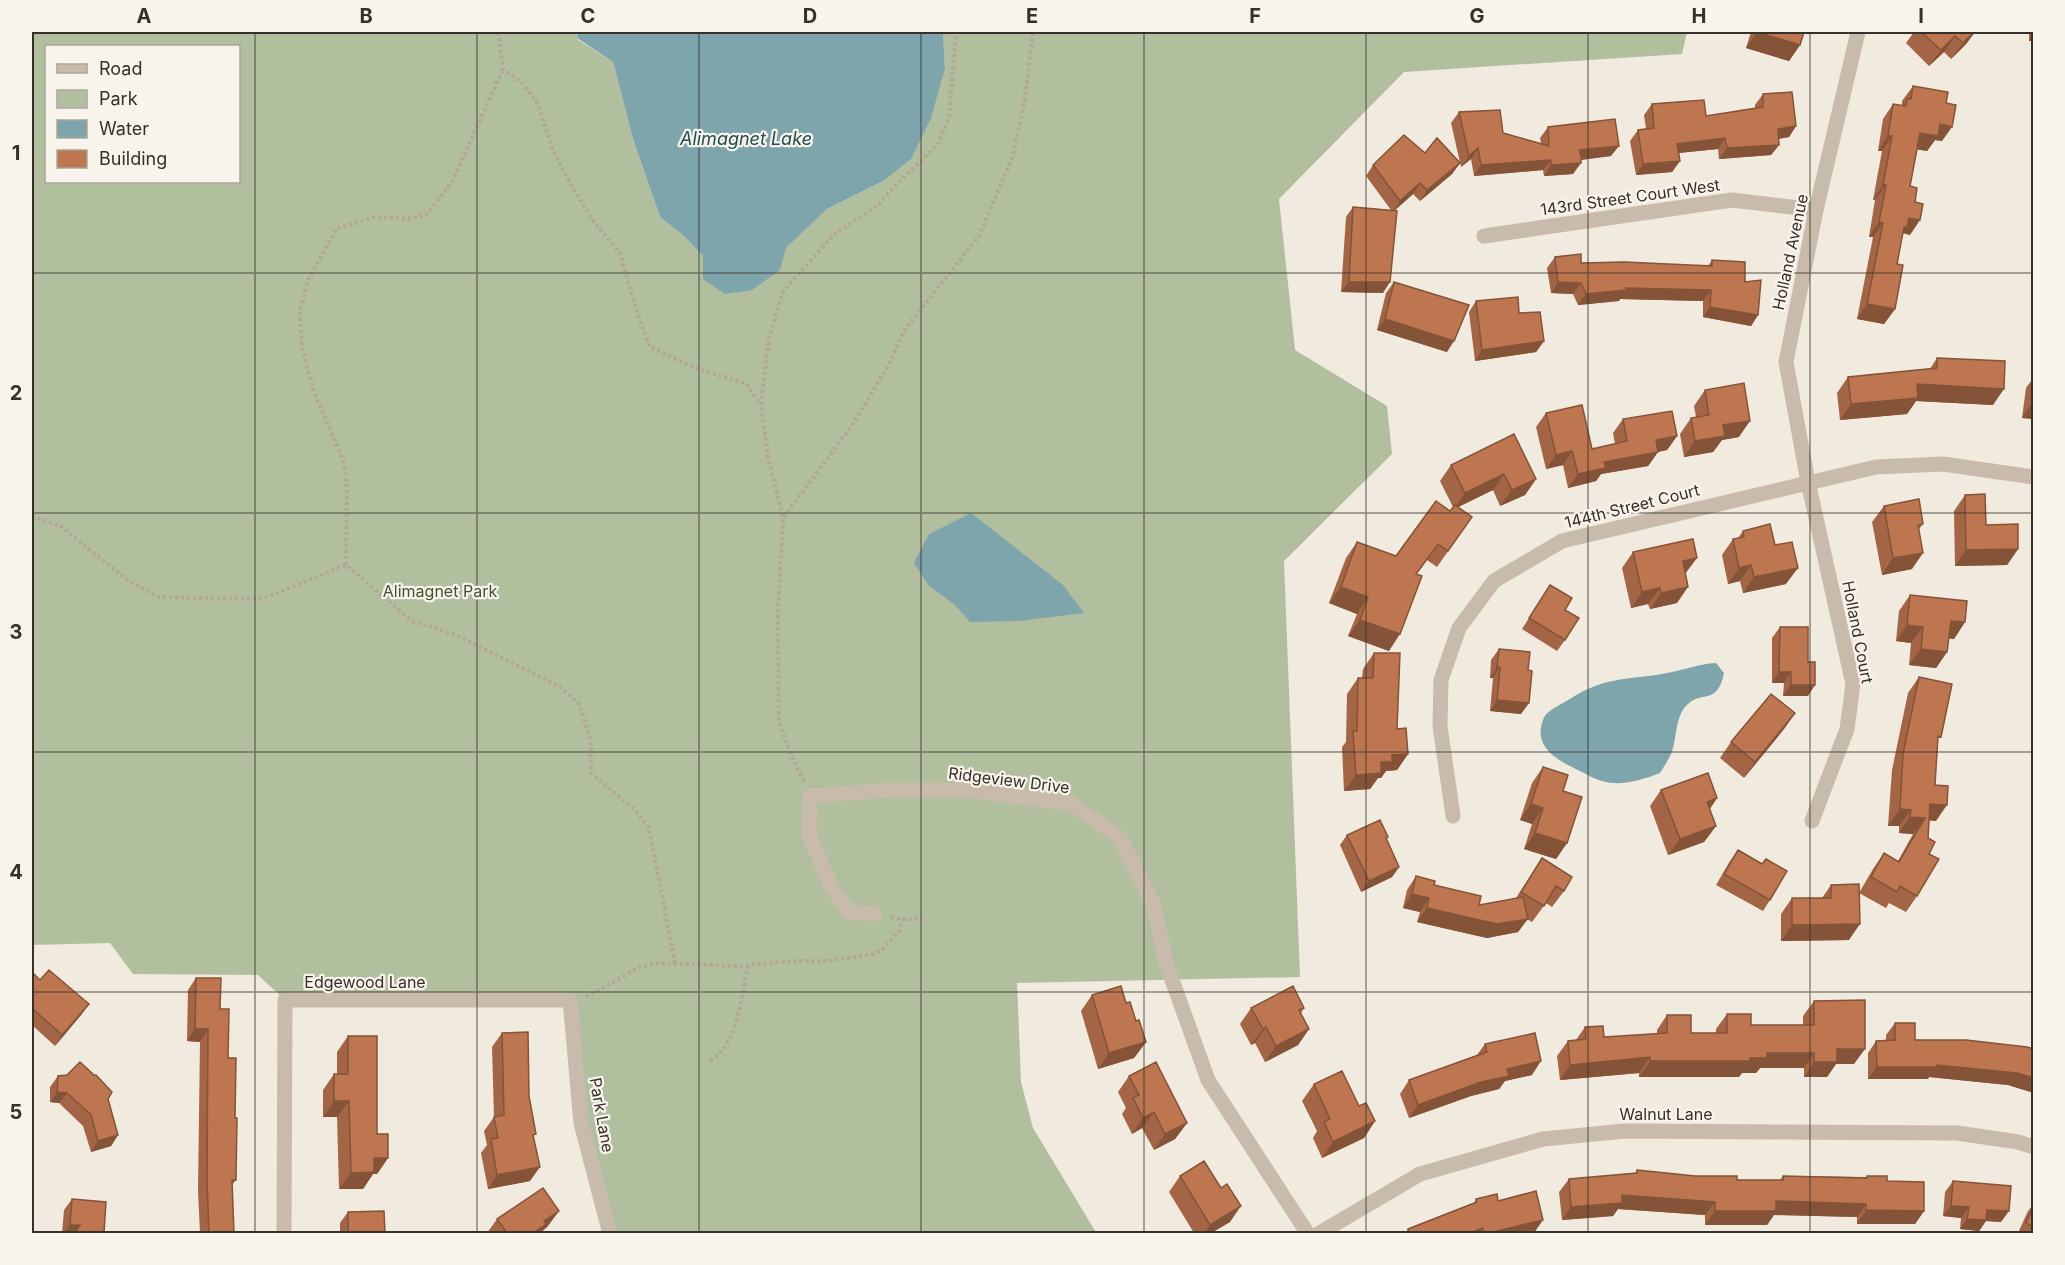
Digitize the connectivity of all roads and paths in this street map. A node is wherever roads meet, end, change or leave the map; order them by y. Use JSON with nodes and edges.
{"nodes":[{"id":1,"x":498,"y":32,"type":"edge"},
{"id":2,"x":956,"y":32,"type":"edge"},
{"id":3,"x":1033,"y":32,"type":"edge"},
{"id":4,"x":1858,"y":32,"type":"edge"},
{"id":5,"x":503,"y":69,"type":"junction"},
{"id":6,"x":1816,"y":210,"type":"junction"},
{"id":7,"x":1484,"y":236,"type":"dead end"},
{"id":8,"x":761,"y":405,"type":"junction"},
{"id":9,"x":2034,"y":477,"type":"edge"},
{"id":10,"x":1808,"y":482,"type":"junction"},
{"id":11,"x":32,"y":516,"type":"edge"},
{"id":12,"x":783,"y":517,"type":"junction"},
{"id":13,"x":346,"y":566,"type":"junction"},
{"id":14,"x":810,"y":796,"type":"junction"},
{"id":15,"x":1453,"y":816,"type":"dead end"},
{"id":16,"x":1812,"y":821,"type":"dead end"},
{"id":17,"x":875,"y":915,"type":"joint"},
{"id":18,"x":902,"y":919,"type":"junction"},
{"id":19,"x":922,"y":919,"type":"dead end"},
{"id":20,"x":675,"y":964,"type":"junction"},
{"id":21,"x":748,"y":964,"type":"junction"},
{"id":22,"x":570,"y":1003,"type":"junction"},
{"id":23,"x":710,"y":1060,"type":"dead end"},
{"id":24,"x":2034,"y":1147,"type":"edge"},
{"id":25,"x":284,"y":1233,"type":"edge"},
{"id":26,"x":610,"y":1233,"type":"edge"},
{"id":27,"x":1308,"y":1233,"type":"edge"},
{"id":28,"x":1318,"y":1233,"type":"edge"}],
"edges":[{"from":1,"to":5,"type":"path"},
{"from":2,"to":8,"type":"path"},
{"from":3,"to":12,"type":"path"},
{"from":4,"to":6,"type":"street","name":"Holland Avenue"},
{"from":5,"to":8,"type":"path"},
{"from":5,"to":13,"type":"path"},
{"from":6,"to":7,"type":"street","name":"143rd Street Court West"},
{"from":6,"to":10,"type":"street","name":"Holland Avenue"},
{"from":8,"to":12,"type":"path"},
{"from":9,"to":10,"type":"street","name":"144th Street Court"},
{"from":10,"to":15,"type":"street","name":"144th Street Court"},
{"from":10,"to":16,"type":"street","name":"Holland Court"},
{"from":11,"to":13,"type":"path"},
{"from":12,"to":14,"type":"path"},
{"from":13,"to":20,"type":"path"},
{"from":14,"to":17,"type":"street"},
{"from":14,"to":27,"type":"street","name":"Ridgeview Drive"},
{"from":17,"to":18,"type":"path"},
{"from":18,"to":19,"type":"path"},
{"from":18,"to":21,"type":"path"},
{"from":20,"to":21,"type":"path"},
{"from":20,"to":22,"type":"path"},
{"from":21,"to":23,"type":"path"},
{"from":22,"to":25,"type":"street","name":"Edgewood Lane"},
{"from":22,"to":26,"type":"street","name":"Park Lane"},
{"from":24,"to":28,"type":"street","name":"Walnut Lane"}]}
